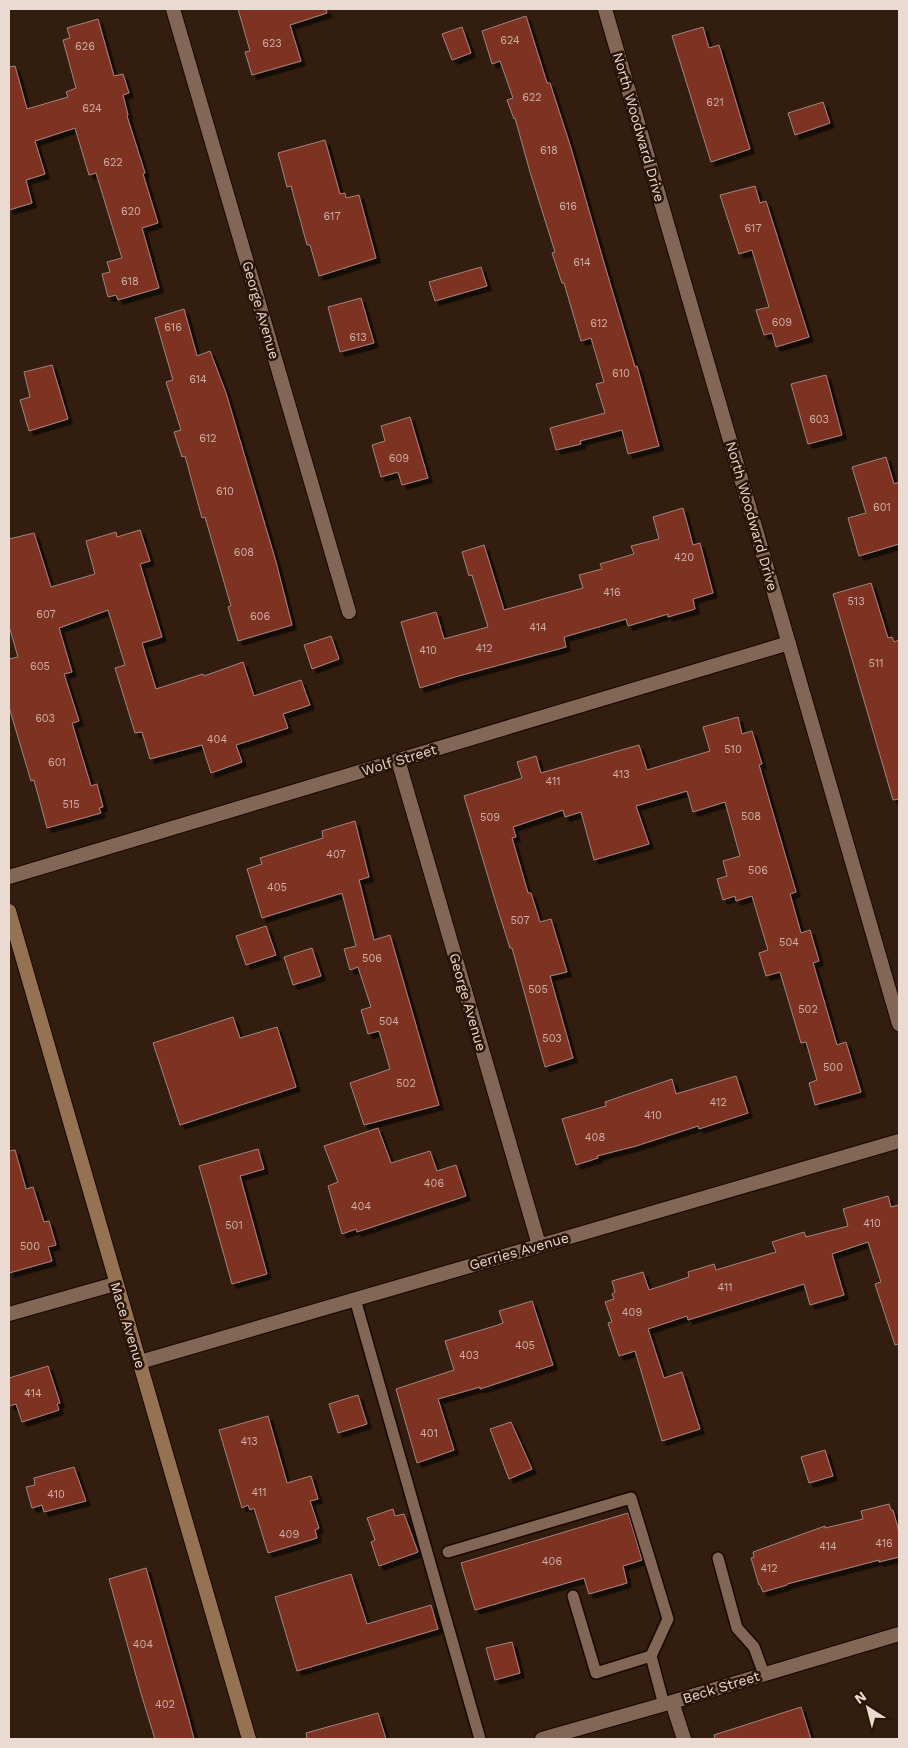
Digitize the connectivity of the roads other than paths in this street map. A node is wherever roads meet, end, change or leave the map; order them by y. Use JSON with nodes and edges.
{"nodes":[{"id":1,"x":173,"y":9,"type":"edge"},
{"id":2,"x":605,"y":9,"type":"edge"},
{"id":3,"x":349,"y":612,"type":"dead end"},
{"id":4,"x":789,"y":643,"type":"junction"},
{"id":5,"x":398,"y":760,"type":"junction"},
{"id":6,"x":9,"y":877,"type":"edge"},
{"id":7,"x":9,"y":911,"type":"edge"},
{"id":8,"x":899,"y":1024,"type":"edge"},
{"id":9,"x":899,"y":1141,"type":"edge"},
{"id":10,"x":539,"y":1245,"type":"junction"},
{"id":11,"x":115,"y":1284,"type":"junction"},
{"id":12,"x":355,"y":1300,"type":"junction"},
{"id":13,"x":9,"y":1314,"type":"edge"},
{"id":14,"x":140,"y":1362,"type":"junction"},
{"id":15,"x":448,"y":1552,"type":"dead end"},
{"id":16,"x":718,"y":1558,"type":"dead end"},
{"id":17,"x":573,"y":1596,"type":"dead end"},
{"id":18,"x":899,"y":1634,"type":"edge"},
{"id":19,"x":651,"y":1656,"type":"junction"},
{"id":20,"x":764,"y":1674,"type":"junction"},
{"id":21,"x":668,"y":1704,"type":"junction"},
{"id":22,"x":249,"y":1739,"type":"edge"},
{"id":23,"x":480,"y":1739,"type":"edge"},
{"id":24,"x":542,"y":1739,"type":"edge"},
{"id":25,"x":684,"y":1739,"type":"edge"}],
"edges":[{"from":1,"to":3,"type":"street","name":"George Avenue"},
{"from":2,"to":4,"type":"street","name":"North Woodward Drive"},
{"from":4,"to":5,"type":"street","name":"Wolf Street"},
{"from":4,"to":8,"type":"street","name":"North Woodward Drive"},
{"from":5,"to":6,"type":"street","name":"Wolf Street"},
{"from":5,"to":10,"type":"street","name":"George Avenue"},
{"from":7,"to":11,"type":"main road","name":"Mace Avenue"},
{"from":9,"to":10,"type":"street","name":"Gerries Avenue"},
{"from":10,"to":12,"type":"street","name":"Gerries Avenue"},
{"from":11,"to":13,"type":"street"},
{"from":11,"to":14,"type":"main road","name":"Mace Avenue"},
{"from":12,"to":14,"type":"street","name":"Gerries Avenue"},
{"from":12,"to":23,"type":"lane"},
{"from":14,"to":22,"type":"main road","name":"Mace Avenue"},
{"from":15,"to":19,"type":"lane"},
{"from":16,"to":20,"type":"lane"},
{"from":17,"to":19,"type":"lane"},
{"from":18,"to":20,"type":"street","name":"Beck Street"},
{"from":19,"to":21,"type":"lane"},
{"from":20,"to":21,"type":"street","name":"Beck Street"},
{"from":21,"to":24,"type":"street","name":"Beck Street"},
{"from":21,"to":25,"type":"street"}]}
